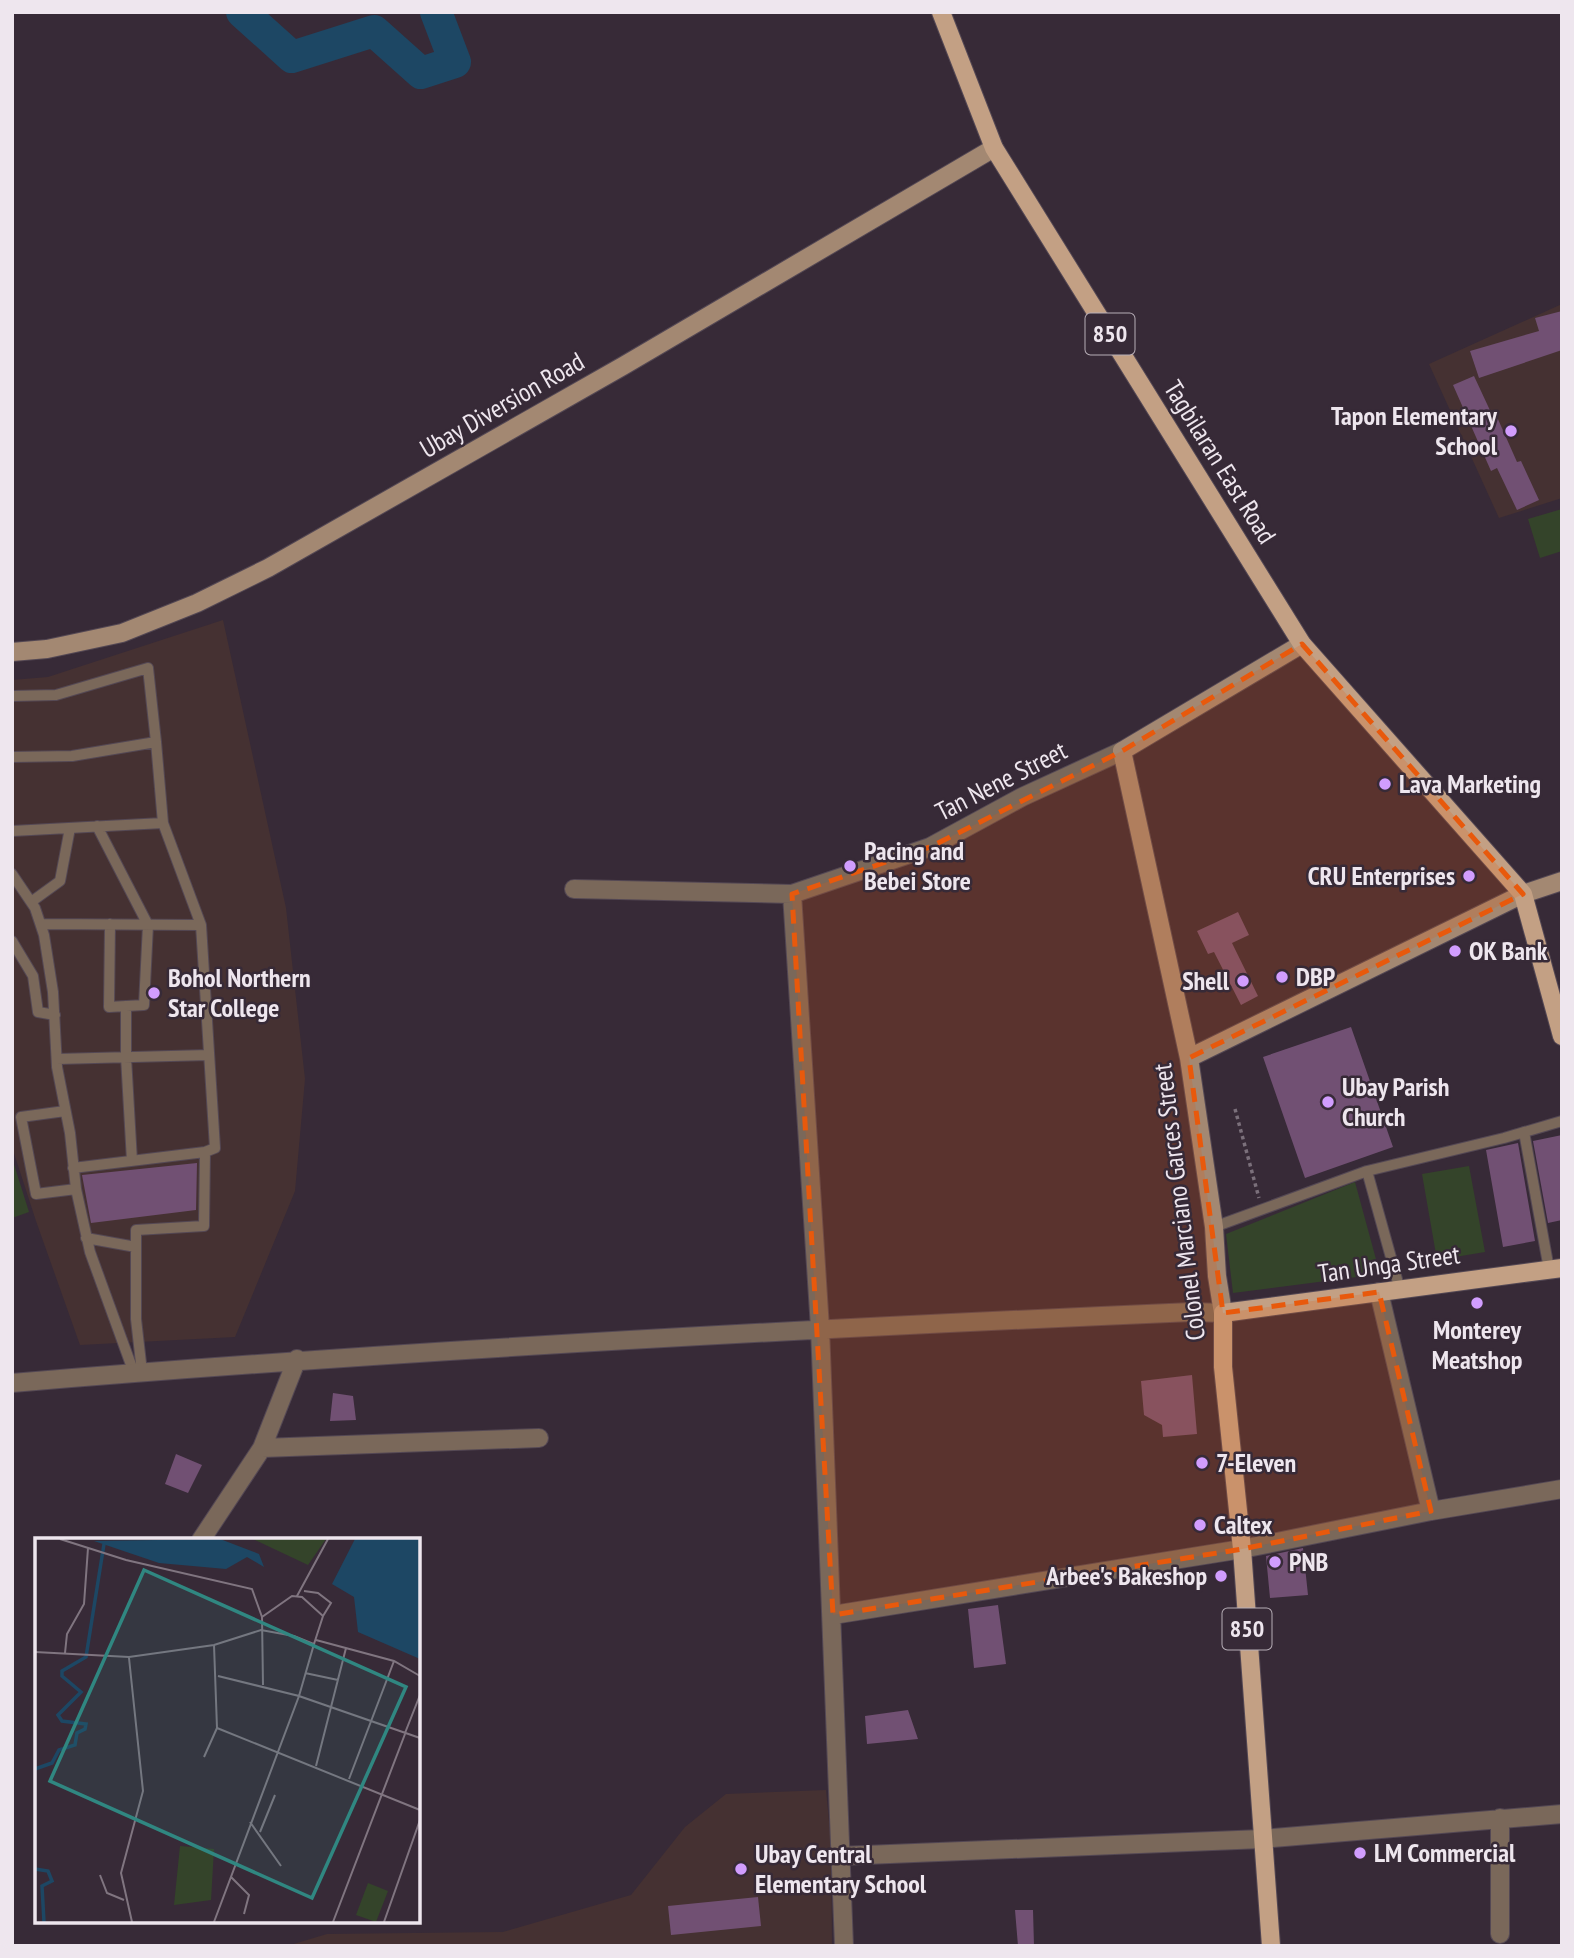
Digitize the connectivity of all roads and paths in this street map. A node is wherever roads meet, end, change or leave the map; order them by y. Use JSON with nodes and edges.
{"nodes":[{"id":1,"x":942,"y":12,"type":"edge"},
{"id":2,"x":994,"y":148,"type":"junction"},
{"id":3,"x":1303,"y":644,"type":"junction"},
{"id":4,"x":12,"y":652,"type":"edge"},
{"id":5,"x":12,"y":696,"type":"edge"},
{"id":6,"x":156,"y":742,"type":"junction"},
{"id":7,"x":1122,"y":751,"type":"junction"},
{"id":8,"x":12,"y":757,"type":"edge"},
{"id":9,"x":163,"y":823,"type":"junction"},
{"id":10,"x":97,"y":826,"type":"junction"},
{"id":11,"x":70,"y":828,"type":"junction"},
{"id":12,"x":12,"y":831,"type":"edge"},
{"id":13,"x":12,"y":874,"type":"edge"},
{"id":14,"x":1562,"y":881,"type":"edge"},
{"id":15,"x":574,"y":889,"type":"dead end"},
{"id":16,"x":792,"y":894,"type":"junction"},
{"id":17,"x":1523,"y":894,"type":"junction"},
{"id":18,"x":31,"y":902,"type":"junction"},
{"id":19,"x":41,"y":924,"type":"junction"},
{"id":20,"x":110,"y":925,"type":"junction"},
{"id":21,"x":148,"y":925,"type":"junction"},
{"id":22,"x":201,"y":925,"type":"junction"},
{"id":23,"x":12,"y":941,"type":"edge"},
{"id":24,"x":126,"y":1006,"type":"junction"},
{"id":25,"x":55,"y":1015,"type":"junction"},
{"id":26,"x":1562,"y":1036,"type":"edge"},
{"id":27,"x":208,"y":1055,"type":"junction"},
{"id":28,"x":127,"y":1057,"type":"junction"},
{"id":29,"x":1189,"y":1058,"type":"junction"},
{"id":30,"x":57,"y":1059,"type":"junction"},
{"id":31,"x":1234,"y":1109,"type":"dead end"},
{"id":32,"x":65,"y":1111,"type":"junction"},
{"id":33,"x":1562,"y":1121,"type":"edge"},
{"id":34,"x":1524,"y":1132,"type":"junction"},
{"id":35,"x":205,"y":1152,"type":"junction"},
{"id":36,"x":132,"y":1161,"type":"junction"},
{"id":37,"x":74,"y":1168,"type":"junction"},
{"id":38,"x":1367,"y":1171,"type":"junction"},
{"id":39,"x":76,"y":1189,"type":"junction"},
{"id":40,"x":1262,"y":1210,"type":"junction"},
{"id":41,"x":1213,"y":1227,"type":"junction"},
{"id":42,"x":86,"y":1238,"type":"junction"},
{"id":43,"x":136,"y":1247,"type":"junction"},
{"id":44,"x":1555,"y":1268,"type":"edge"},
{"id":45,"x":1400,"y":1290,"type":"junction"},
{"id":46,"x":1379,"y":1292,"type":"junction"},
{"id":47,"x":1223,"y":1312,"type":"junction"},
{"id":48,"x":820,"y":1328,"type":"junction"},
{"id":49,"x":297,"y":1359,"type":"junction"},
{"id":50,"x":138,"y":1373,"type":"junction"},
{"id":51,"x":12,"y":1382,"type":"edge"},
{"id":52,"x":539,"y":1438,"type":"dead end"},
{"id":53,"x":262,"y":1448,"type":"junction"},
{"id":54,"x":1562,"y":1489,"type":"edge"},
{"id":55,"x":1431,"y":1511,"type":"junction"},
{"id":56,"x":202,"y":1538,"type":"edge"},
{"id":57,"x":1242,"y":1549,"type":"junction"},
{"id":58,"x":833,"y":1615,"type":"junction"},
{"id":59,"x":1562,"y":1814,"type":"edge"},
{"id":60,"x":1500,"y":1818,"type":"junction"},
{"id":61,"x":1262,"y":1839,"type":"junction"},
{"id":62,"x":841,"y":1856,"type":"junction"},
{"id":63,"x":1500,"y":1934,"type":"dead end"},
{"id":64,"x":844,"y":1946,"type":"edge"},
{"id":65,"x":1270,"y":1946,"type":"edge"}],
"edges":[{"from":1,"to":2,"type":"main road","name":"Tagbilaran East Road","number":"850"},
{"from":2,"to":3,"type":"main road","name":"Tagbilaran East Road","number":"850"},
{"from":2,"to":4,"type":"street","name":"Ubay Diversion Road"},
{"from":3,"to":7,"type":"street","name":"Tan Nene Street"},
{"from":3,"to":17,"type":"main road","name":"Tagbilaran East Road","number":"850"},
{"from":5,"to":6,"type":"lane"},
{"from":6,"to":8,"type":"lane"},
{"from":6,"to":9,"type":"lane"},
{"from":7,"to":16,"type":"street","name":"Tan Nene Street"},
{"from":7,"to":29,"type":"street","name":"Colonel Marciano Garces Street"},
{"from":9,"to":10,"type":"lane"},
{"from":9,"to":22,"type":"lane"},
{"from":10,"to":11,"type":"lane"},
{"from":10,"to":21,"type":"lane"},
{"from":11,"to":12,"type":"lane"},
{"from":11,"to":18,"type":"lane"},
{"from":13,"to":18,"type":"lane"},
{"from":14,"to":17,"type":"street"},
{"from":15,"to":16,"type":"street","name":"Tan Nene Street"},
{"from":16,"to":48,"type":"street"},
{"from":17,"to":26,"type":"main road","number":"850"},
{"from":17,"to":29,"type":"street"},
{"from":18,"to":19,"type":"lane"},
{"from":19,"to":20,"type":"lane"},
{"from":19,"to":25,"type":"lane"},
{"from":20,"to":21,"type":"lane"},
{"from":20,"to":24,"type":"lane"},
{"from":21,"to":22,"type":"lane"},
{"from":21,"to":24,"type":"lane"},
{"from":22,"to":27,"type":"lane"},
{"from":23,"to":25,"type":"lane"},
{"from":24,"to":28,"type":"lane"},
{"from":25,"to":30,"type":"lane"},
{"from":27,"to":28,"type":"lane"},
{"from":27,"to":35,"type":"lane"},
{"from":28,"to":30,"type":"lane"},
{"from":28,"to":36,"type":"lane"},
{"from":29,"to":41,"type":"street","name":"Colonel Marciano Garces Street"},
{"from":30,"to":32,"type":"lane"},
{"from":31,"to":40,"type":"path"},
{"from":32,"to":37,"type":"lane"},
{"from":32,"to":39,"type":"lane"},
{"from":33,"to":34,"type":"lane"},
{"from":34,"to":38,"type":"lane"},
{"from":34,"to":44,"type":"lane"},
{"from":35,"to":36,"type":"lane"},
{"from":35,"to":43,"type":"lane"},
{"from":36,"to":37,"type":"lane"},
{"from":37,"to":39,"type":"lane"},
{"from":38,"to":40,"type":"lane"},
{"from":38,"to":45,"type":"lane"},
{"from":39,"to":42,"type":"lane"},
{"from":40,"to":41,"type":"lane"},
{"from":41,"to":47,"type":"street","name":"Colonel Marciano Garces Street"},
{"from":42,"to":43,"type":"lane"},
{"from":42,"to":50,"type":"lane"},
{"from":43,"to":50,"type":"lane"},
{"from":44,"to":45,"type":"main road","name":"Tan Unga Street"},
{"from":45,"to":46,"type":"main road","name":"Tan Unga Street"},
{"from":46,"to":47,"type":"main road","name":"Tan Unga Street"},
{"from":46,"to":55,"type":"street"},
{"from":47,"to":48,"type":"street"},
{"from":47,"to":57,"type":"main road","name":"Colonel Marciano Garces Street","number":"850"},
{"from":48,"to":49,"type":"street"},
{"from":48,"to":58,"type":"street"},
{"from":49,"to":50,"type":"street"},
{"from":49,"to":53,"type":"street"},
{"from":50,"to":51,"type":"street"},
{"from":52,"to":53,"type":"street"},
{"from":53,"to":56,"type":"street"},
{"from":54,"to":55,"type":"street"},
{"from":55,"to":57,"type":"street"},
{"from":57,"to":58,"type":"street"},
{"from":57,"to":61,"type":"main road","name":"Colonel Marciano Garces Street","number":"850"},
{"from":58,"to":62,"type":"street"},
{"from":59,"to":60,"type":"street"},
{"from":60,"to":61,"type":"street"},
{"from":60,"to":63,"type":"street"},
{"from":61,"to":62,"type":"street"},
{"from":61,"to":65,"type":"main road","name":"Colonel Marciano Garces Street","number":"850"},
{"from":62,"to":64,"type":"street"}]}
